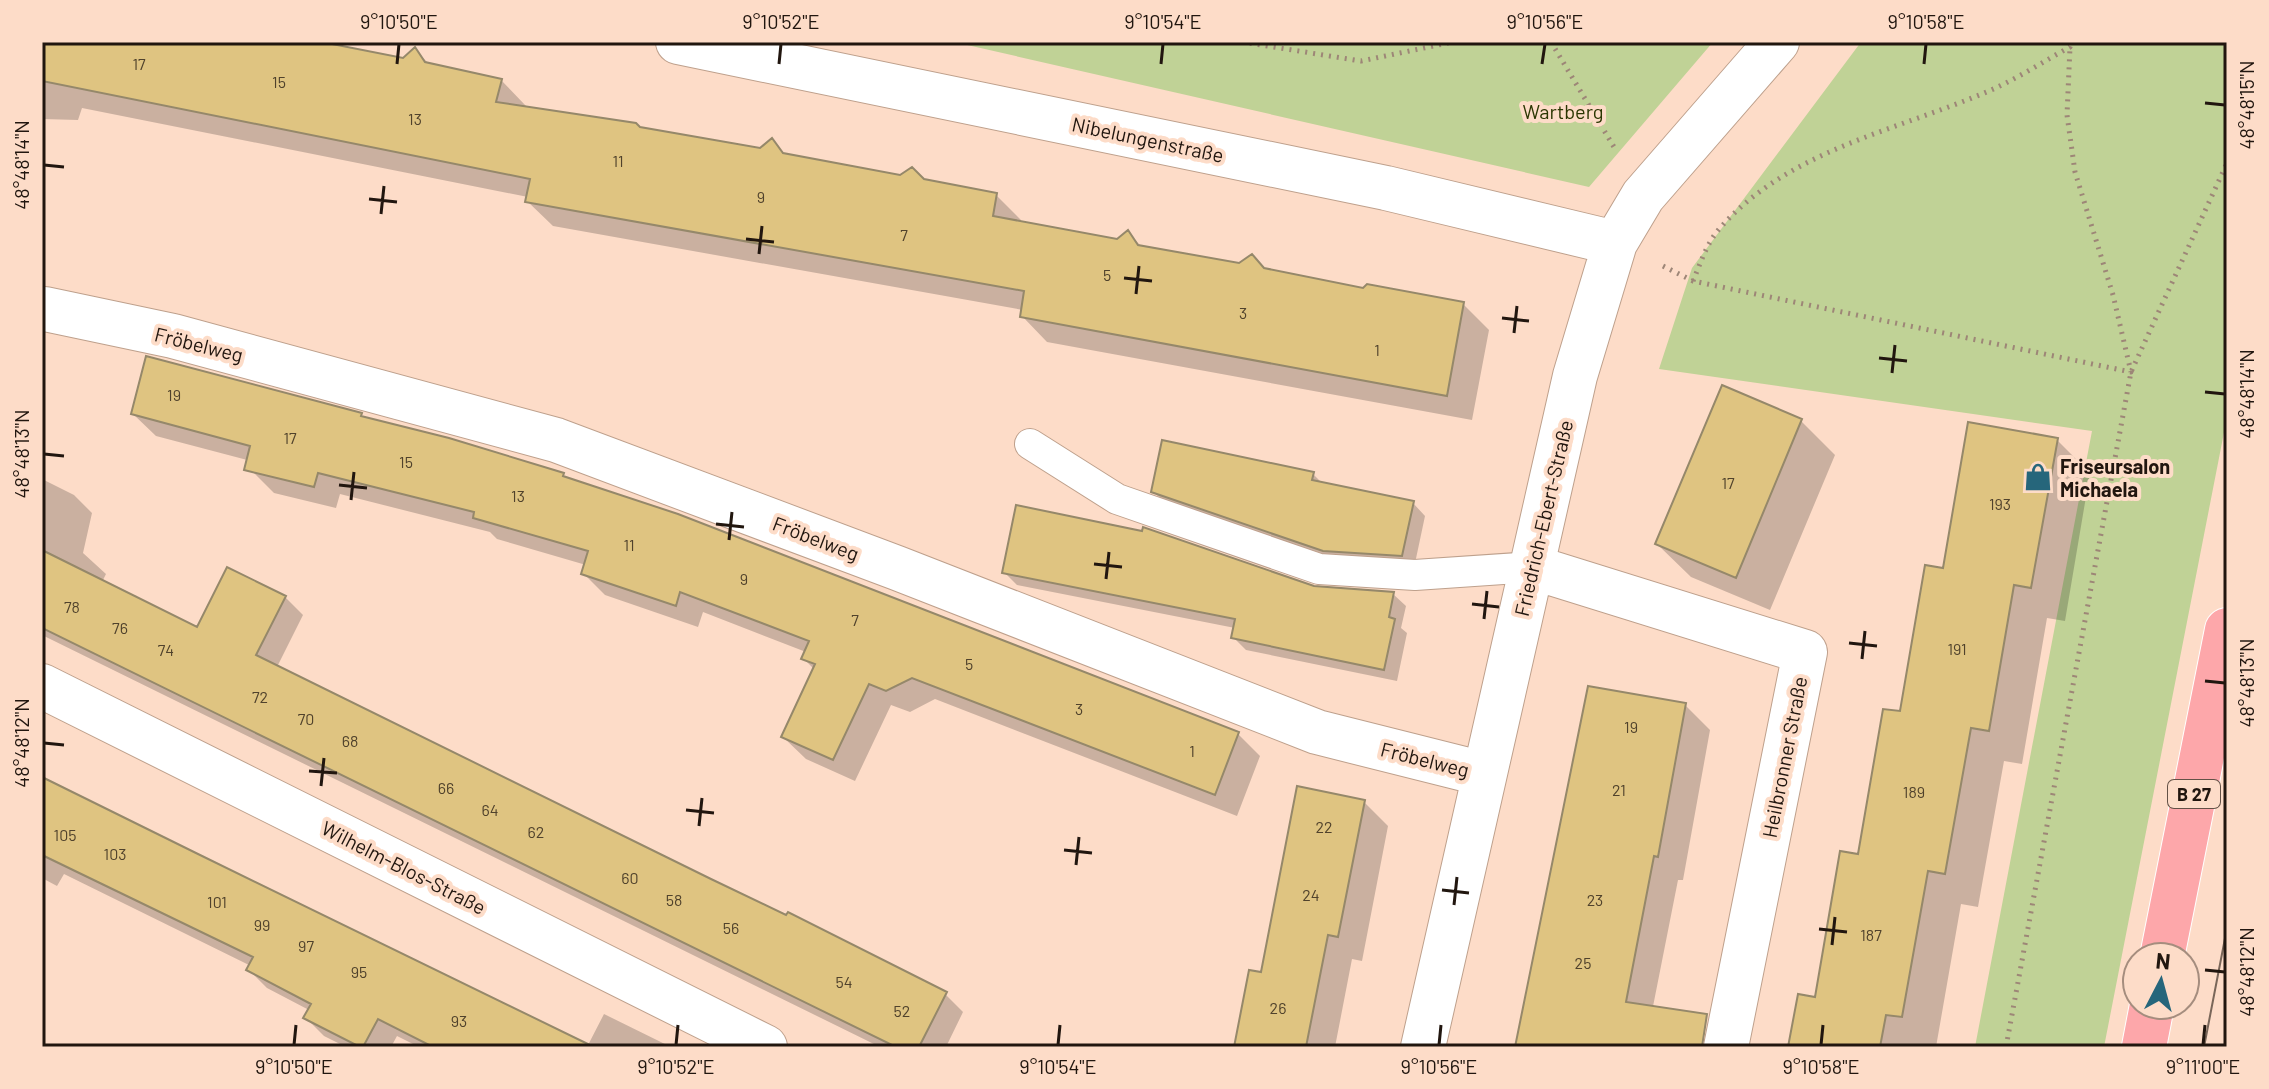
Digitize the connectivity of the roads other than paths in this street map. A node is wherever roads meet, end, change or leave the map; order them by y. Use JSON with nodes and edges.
{"nodes":[{"id":1,"x":678,"y":42,"type":"edge"},
{"id":2,"x":1777,"y":42,"type":"edge"},
{"id":3,"x":1615,"y":243,"type":"junction"},
{"id":4,"x":45,"y":309,"type":"dead end"},
{"id":5,"x":1030,"y":444,"type":"dead end"},
{"id":6,"x":1532,"y":567,"type":"junction"},
{"id":7,"x":2227,"y":630,"type":"edge"},
{"id":8,"x":42,"y":686,"type":"edge"},
{"id":9,"x":1484,"y":774,"type":"junction"},
{"id":10,"x":2165,"y":941,"type":"edge"},
{"id":11,"x":2149,"y":1021,"type":"edge"},
{"id":12,"x":765,"y":1047,"type":"edge"},
{"id":13,"x":1423,"y":1047,"type":"edge"},
{"id":14,"x":1726,"y":1047,"type":"edge"},
{"id":15,"x":2144,"y":1047,"type":"edge"}],
"edges":[{"from":1,"to":3,"type":"street","name":"Nibelungenstraße"},
{"from":2,"to":3,"type":"street","name":"Friedrich-Ebert-Straße"},
{"from":3,"to":6,"type":"street","name":"Friedrich-Ebert-Straße"},
{"from":4,"to":9,"type":"street","name":"Fröbelweg"},
{"from":5,"to":6,"type":"lane"},
{"from":6,"to":9,"type":"street","name":"Friedrich-Ebert-Straße"},
{"from":6,"to":14,"type":"street","name":"Heilbronner Straße"},
{"from":7,"to":10,"type":"main road","number":"B 27"},
{"from":8,"to":12,"type":"street","name":"Wilhelm-Blos-Straße"},
{"from":9,"to":13,"type":"street","name":"Friedrich-Ebert-Straße"},
{"from":11,"to":15,"type":"main road"}]}
